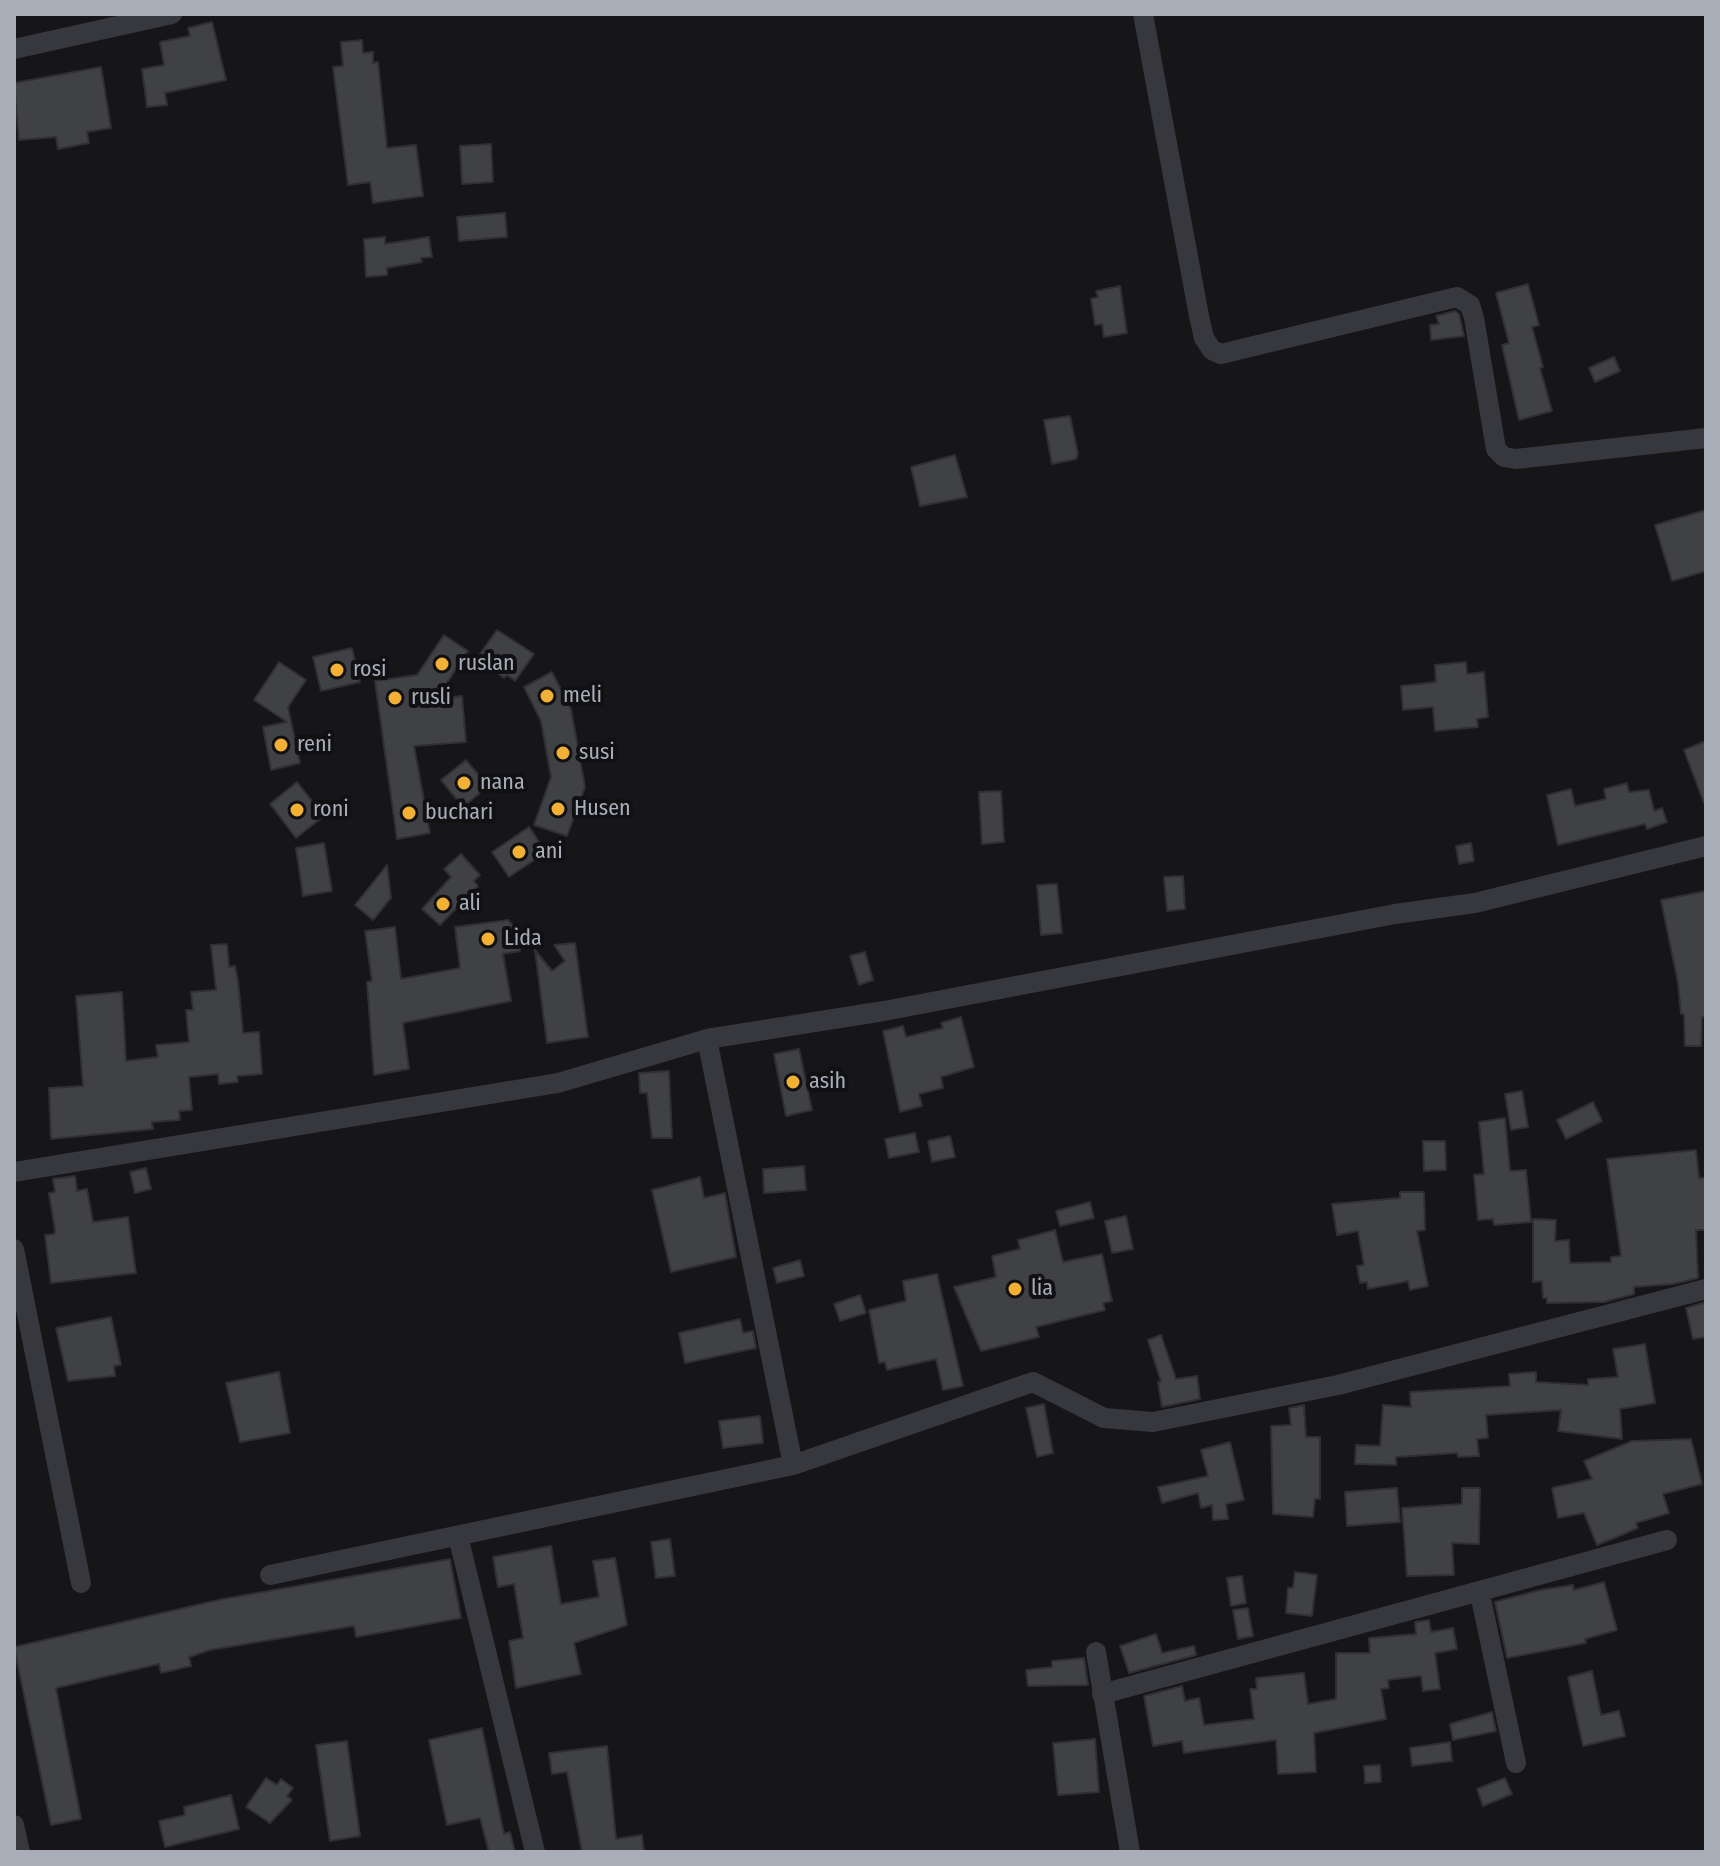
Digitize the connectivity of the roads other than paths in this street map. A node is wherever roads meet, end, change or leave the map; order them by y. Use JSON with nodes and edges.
{"nodes":[{"id":1,"x":172,"y":14,"type":"edge"},
{"id":2,"x":1143,"y":14,"type":"edge"},
{"id":3,"x":14,"y":49,"type":"edge"},
{"id":4,"x":1706,"y":438,"type":"edge"},
{"id":5,"x":1706,"y":846,"type":"edge"},
{"id":6,"x":707,"y":1039,"type":"junction"},
{"id":7,"x":14,"y":1172,"type":"edge"},
{"id":8,"x":14,"y":1249,"type":"edge"},
{"id":9,"x":1706,"y":1289,"type":"edge"},
{"id":10,"x":793,"y":1465,"type":"junction"},
{"id":11,"x":458,"y":1536,"type":"junction"},
{"id":12,"x":1667,"y":1540,"type":"dead end"},
{"id":13,"x":270,"y":1575,"type":"dead end"},
{"id":14,"x":81,"y":1583,"type":"dead end"},
{"id":15,"x":1480,"y":1594,"type":"junction"},
{"id":16,"x":1096,"y":1652,"type":"dead end"},
{"id":17,"x":1102,"y":1694,"type":"junction"},
{"id":18,"x":1516,"y":1763,"type":"dead end"},
{"id":19,"x":14,"y":1825,"type":"edge"},
{"id":20,"x":20,"y":1852,"type":"edge"},
{"id":21,"x":535,"y":1852,"type":"edge"},
{"id":22,"x":1130,"y":1852,"type":"edge"}],
"edges":[{"from":1,"to":3,"type":"street"},
{"from":2,"to":4,"type":"street"},
{"from":5,"to":6,"type":"street"},
{"from":6,"to":7,"type":"street"},
{"from":6,"to":10,"type":"street"},
{"from":8,"to":14,"type":"street"},
{"from":9,"to":10,"type":"street"},
{"from":10,"to":11,"type":"street"},
{"from":11,"to":13,"type":"street"},
{"from":11,"to":21,"type":"street"},
{"from":12,"to":15,"type":"street"},
{"from":15,"to":17,"type":"street"},
{"from":15,"to":18,"type":"street"},
{"from":16,"to":17,"type":"street"},
{"from":17,"to":22,"type":"street"},
{"from":19,"to":20,"type":"street"}]}
